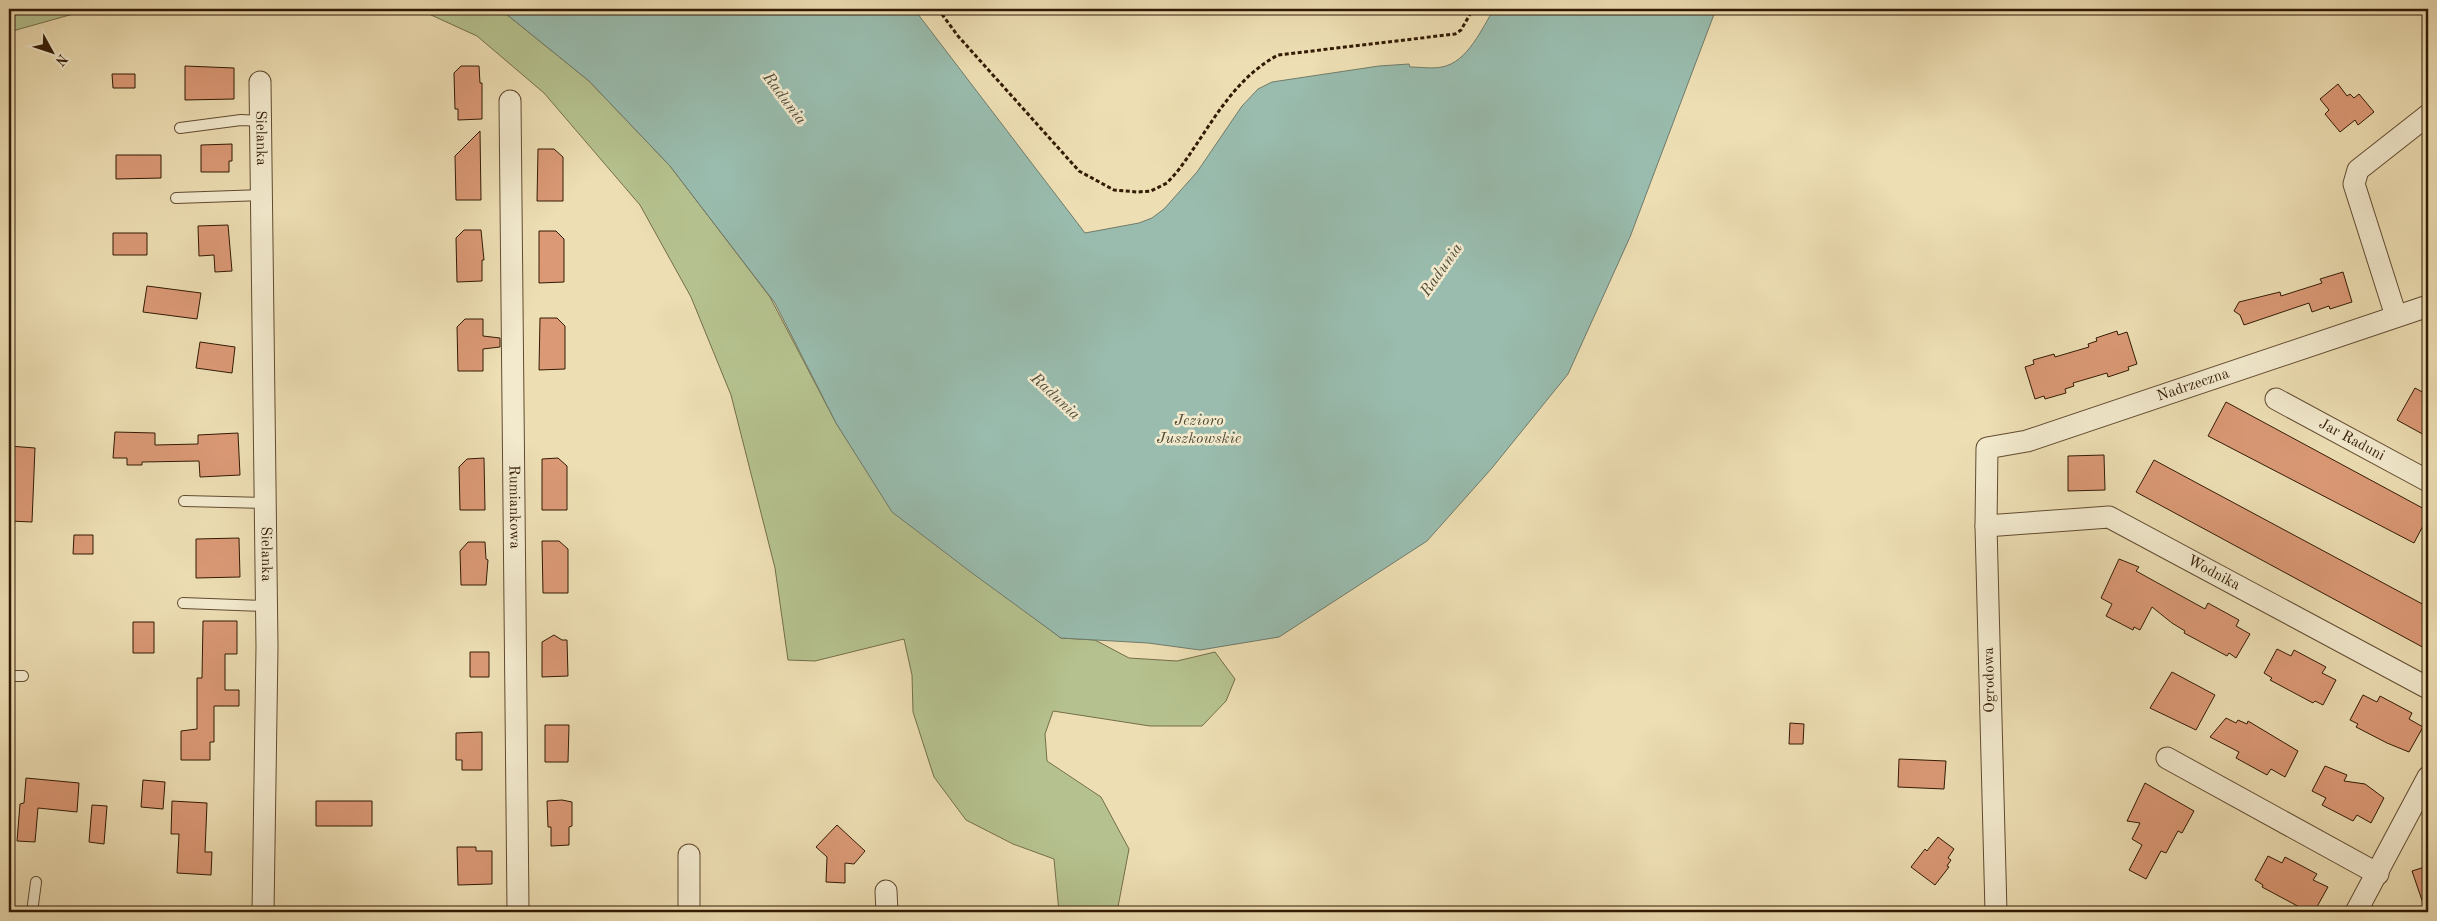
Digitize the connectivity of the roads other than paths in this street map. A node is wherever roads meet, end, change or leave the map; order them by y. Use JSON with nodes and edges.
{"nodes":[{"id":1,"x":260,"y":82,"type":"dead end"},
{"id":2,"x":510,"y":101,"type":"dead end"},
{"id":3,"x":2428,"y":115,"type":"edge"},
{"id":4,"x":260,"y":121,"type":"junction"},
{"id":5,"x":180,"y":128,"type":"dead end"},
{"id":6,"x":260,"y":196,"type":"junction"},
{"id":7,"x":176,"y":198,"type":"dead end"},
{"id":8,"x":2428,"y":306,"type":"edge"},
{"id":9,"x":2396,"y":316,"type":"junction"},
{"id":10,"x":2276,"y":399,"type":"dead end"},
{"id":11,"x":1987,"y":448,"type":"joint"},
{"id":12,"x":2428,"y":481,"type":"edge"},
{"id":13,"x":184,"y":501,"type":"dead end"},
{"id":14,"x":264,"y":503,"type":"junction"},
{"id":15,"x":1986,"y":526,"type":"junction"},
{"id":16,"x":183,"y":603,"type":"dead end"},
{"id":17,"x":266,"y":606,"type":"junction"},
{"id":18,"x":9,"y":676,"type":"edge"},
{"id":19,"x":22,"y":676,"type":"dead end"},
{"id":20,"x":2428,"y":688,"type":"edge"},
{"id":21,"x":2167,"y":758,"type":"dead end"},
{"id":22,"x":2428,"y":777,"type":"edge"},
{"id":23,"x":689,"y":855,"type":"dead end"},
{"id":24,"x":2378,"y":874,"type":"junction"},
{"id":25,"x":36,"y":882,"type":"dead end"},
{"id":26,"x":886,"y":891,"type":"dead end"},
{"id":27,"x":32,"y":912,"type":"edge"},
{"id":28,"x":264,"y":912,"type":"edge"},
{"id":29,"x":516,"y":912,"type":"edge"},
{"id":30,"x":689,"y":912,"type":"edge"},
{"id":31,"x":886,"y":912,"type":"edge"},
{"id":32,"x":1996,"y":912,"type":"edge"},
{"id":33,"x":2356,"y":912,"type":"edge"}],
"edges":[{"from":1,"to":4,"type":"street","name":"Sielanka"},
{"from":2,"to":29,"type":"street","name":"Rumiankowa"},
{"from":3,"to":9,"type":"street"},
{"from":4,"to":5,"type":"lane"},
{"from":4,"to":6,"type":"street","name":"Sielanka"},
{"from":6,"to":7,"type":"lane"},
{"from":6,"to":14,"type":"street","name":"Sielanka"},
{"from":8,"to":9,"type":"street","name":"Nadrzeczna"},
{"from":9,"to":11,"type":"street","name":"Nadrzeczna"},
{"from":10,"to":12,"type":"street","name":"Jar Raduni"},
{"from":11,"to":15,"type":"street","name":"Ogrodowa"},
{"from":13,"to":14,"type":"lane"},
{"from":14,"to":17,"type":"street","name":"Sielanka"},
{"from":15,"to":20,"type":"street","name":"Wodnika"},
{"from":15,"to":32,"type":"street","name":"Ogrodowa"},
{"from":16,"to":17,"type":"lane"},
{"from":17,"to":28,"type":"street","name":"Sielanka"},
{"from":18,"to":19,"type":"lane"},
{"from":21,"to":24,"type":"street"},
{"from":22,"to":24,"type":"street"},
{"from":23,"to":30,"type":"street"},
{"from":24,"to":33,"type":"street"},
{"from":25,"to":27,"type":"lane"},
{"from":26,"to":31,"type":"street"}]}
